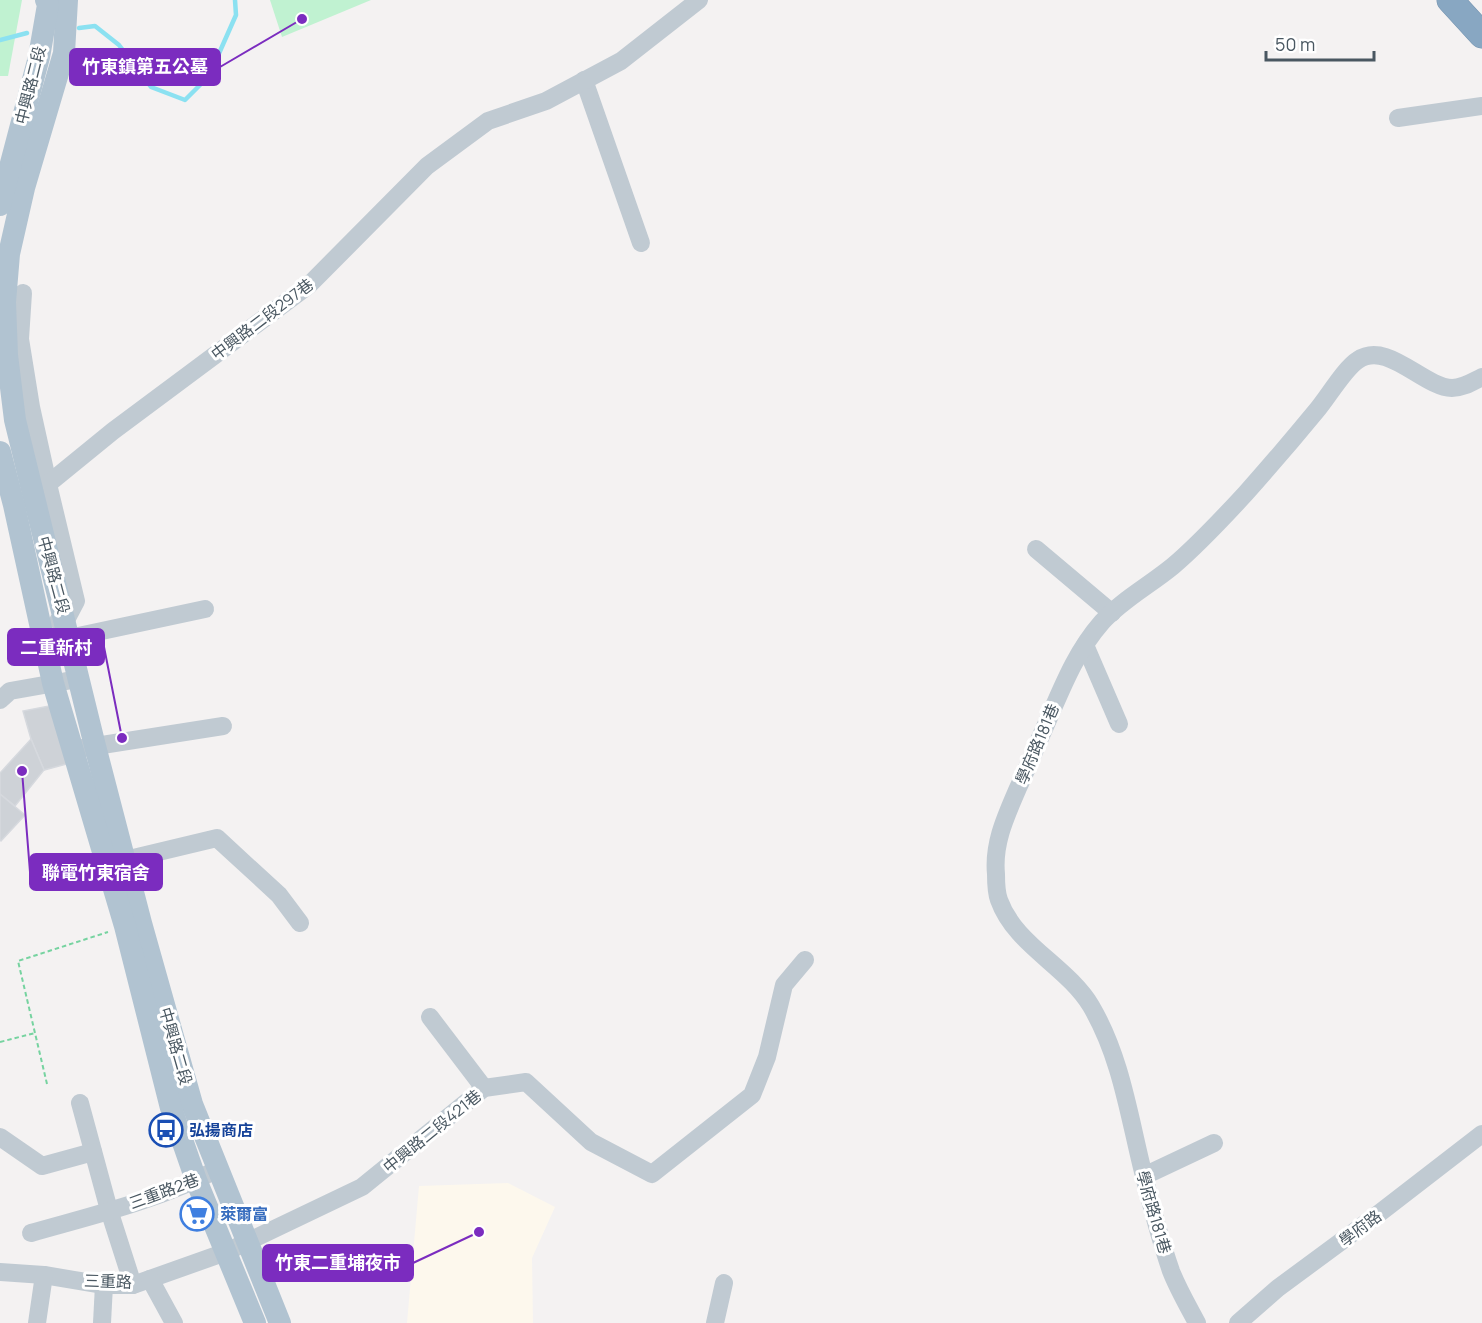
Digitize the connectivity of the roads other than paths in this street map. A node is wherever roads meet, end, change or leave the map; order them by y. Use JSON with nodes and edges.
{"nodes":[{"id":1,"x":46,"y":0,"type":"edge"},
{"id":2,"x":67,"y":0,"type":"edge"},
{"id":3,"x":699,"y":0,"type":"edge"},
{"id":4,"x":1450,"y":0,"type":"edge"},
{"id":5,"x":1482,"y":35,"type":"edge"},
{"id":6,"x":584,"y":80,"type":"junction"},
{"id":7,"x":1482,"y":106,"type":"edge"},
{"id":8,"x":1398,"y":118,"type":"dead end"},
{"id":9,"x":10,"y":180,"type":"edge"},
{"id":10,"x":0,"y":205,"type":"edge"},
{"id":11,"x":641,"y":243,"type":"dead end"},
{"id":12,"x":23,"y":293,"type":"dead end"},
{"id":13,"x":1482,"y":378,"type":"edge"},
{"id":14,"x":0,"y":452,"type":"edge"},
{"id":15,"x":11,"y":475,"type":"edge"},
{"id":16,"x":48,"y":484,"type":"junction"},
{"id":17,"x":1036,"y":549,"type":"dead end"},
{"id":18,"x":205,"y":609,"type":"dead end"},
{"id":19,"x":1112,"y":613,"type":"junction"},
{"id":20,"x":40,"y":623,"type":"junction"},
{"id":21,"x":68,"y":629,"type":"junction"},
{"id":22,"x":1085,"y":645,"type":"junction"},
{"id":23,"x":78,"y":679,"type":"junction"},
{"id":24,"x":53,"y":683,"type":"junction"},
{"id":25,"x":0,"y":700,"type":"edge"},
{"id":26,"x":1119,"y":724,"type":"dead end"},
{"id":27,"x":224,"y":726,"type":"dead end"},
{"id":28,"x":84,"y":748,"type":"junction"},
{"id":29,"x":125,"y":860,"type":"junction"},
{"id":30,"x":300,"y":923,"type":"dead end"},
{"id":31,"x":133,"y":925,"type":"junction"},
{"id":32,"x":805,"y":960,"type":"dead end"},
{"id":33,"x":430,"y":1017,"type":"dead end"},
{"id":34,"x":484,"y":1088,"type":"junction"},
{"id":35,"x":80,"y":1103,"type":"dead end"},
{"id":36,"x":1482,"y":1134,"type":"edge"},
{"id":37,"x":0,"y":1137,"type":"edge"},
{"id":38,"x":1214,"y":1143,"type":"dead end"},
{"id":39,"x":93,"y":1152,"type":"junction"},
{"id":40,"x":218,"y":1169,"type":"junction"},
{"id":41,"x":1144,"y":1176,"type":"junction"},
{"id":42,"x":196,"y":1180,"type":"junction"},
{"id":43,"x":109,"y":1210,"type":"junction"},
{"id":44,"x":31,"y":1233,"type":"dead end"},
{"id":45,"x":236,"y":1248,"type":"junction"},
{"id":46,"x":0,"y":1272,"type":"edge"},
{"id":47,"x":44,"y":1275,"type":"junction"},
{"id":48,"x":141,"y":1282,"type":"junction"},
{"id":49,"x":724,"y":1283,"type":"dead end"},
{"id":50,"x":104,"y":1285,"type":"junction"},
{"id":51,"x":38,"y":1323,"type":"edge"},
{"id":52,"x":102,"y":1323,"type":"edge"},
{"id":53,"x":174,"y":1323,"type":"edge"},
{"id":54,"x":255,"y":1323,"type":"edge"},
{"id":55,"x":280,"y":1323,"type":"edge"},
{"id":56,"x":715,"y":1323,"type":"edge"},
{"id":57,"x":1197,"y":1323,"type":"edge"},
{"id":58,"x":1238,"y":1323,"type":"edge"}],
"edges":[{"from":1,"to":9,"type":"main road","name":"中興路二段"},
{"from":2,"to":9,"type":"main road","name":"中興路二段"},
{"from":3,"to":6,"type":"street","name":"中興路二段297巷"},
{"from":4,"to":5,"type":"highway"},
{"from":6,"to":11,"type":"street"},
{"from":6,"to":16,"type":"street","name":"中興路二段297巷"},
{"from":7,"to":8,"type":"street"},
{"from":9,"to":10,"type":"main road","name":"中興路二段"},
{"from":9,"to":15,"type":"main road","name":"中興路二段"},
{"from":12,"to":16,"type":"street"},
{"from":13,"to":19,"type":"street","name":"學府路181巷"},
{"from":14,"to":15,"type":"main road","name":"中興路二段"},
{"from":15,"to":20,"type":"main road","name":"中興路二段"},
{"from":15,"to":21,"type":"main road","name":"中興路二段"},
{"from":16,"to":21,"type":"street"},
{"from":17,"to":19,"type":"street"},
{"from":18,"to":21,"type":"street"},
{"from":19,"to":22,"type":"street","name":"學府路181巷"},
{"from":20,"to":21,"type":"street"},
{"from":20,"to":24,"type":"main road","name":"中興路二段"},
{"from":21,"to":23,"type":"main road","name":"中興路二段"},
{"from":22,"to":26,"type":"street"},
{"from":22,"to":41,"type":"street","name":"學府路181巷"},
{"from":23,"to":24,"type":"street"},
{"from":23,"to":28,"type":"main road","name":"中興路二段"},
{"from":24,"to":25,"type":"street"},
{"from":24,"to":28,"type":"main road","name":"中興路二段"},
{"from":27,"to":28,"type":"street"},
{"from":28,"to":29,"type":"main road","name":"中興路二段"},
{"from":28,"to":31,"type":"main road","name":"中興路二段"},
{"from":29,"to":30,"type":"street"},
{"from":29,"to":31,"type":"main road","name":"中興路二段"},
{"from":31,"to":40,"type":"main road","name":"中興路二段"},
{"from":31,"to":42,"type":"main road","name":"中興路二段"},
{"from":32,"to":34,"type":"street","name":"中興路二段421巷"},
{"from":33,"to":34,"type":"street"},
{"from":34,"to":45,"type":"street","name":"中興路二段421巷"},
{"from":35,"to":39,"type":"street","name":"三重路2巷"},
{"from":36,"to":58,"type":"street","name":"學府路"},
{"from":37,"to":39,"type":"street"},
{"from":38,"to":41,"type":"street"},
{"from":39,"to":43,"type":"street","name":"三重路2巷"},
{"from":40,"to":42,"type":"street","name":"三重路2巷"},
{"from":40,"to":45,"type":"main road","name":"中興路二段"},
{"from":41,"to":57,"type":"street","name":"學府路181巷"},
{"from":42,"to":43,"type":"street","name":"三重路2巷"},
{"from":42,"to":45,"type":"main road","name":"中興路二段"},
{"from":43,"to":44,"type":"street"},
{"from":43,"to":48,"type":"street","name":"三重路2巷"},
{"from":45,"to":48,"type":"street","name":"三重路"},
{"from":45,"to":54,"type":"main road"},
{"from":45,"to":55,"type":"main road"},
{"from":46,"to":47,"type":"street","name":"三重路"},
{"from":47,"to":50,"type":"street","name":"三重路"},
{"from":47,"to":51,"type":"street"},
{"from":48,"to":50,"type":"street","name":"三重路"},
{"from":48,"to":53,"type":"street","name":"三重路2巷"},
{"from":49,"to":56,"type":"street"},
{"from":50,"to":52,"type":"street"}]}
